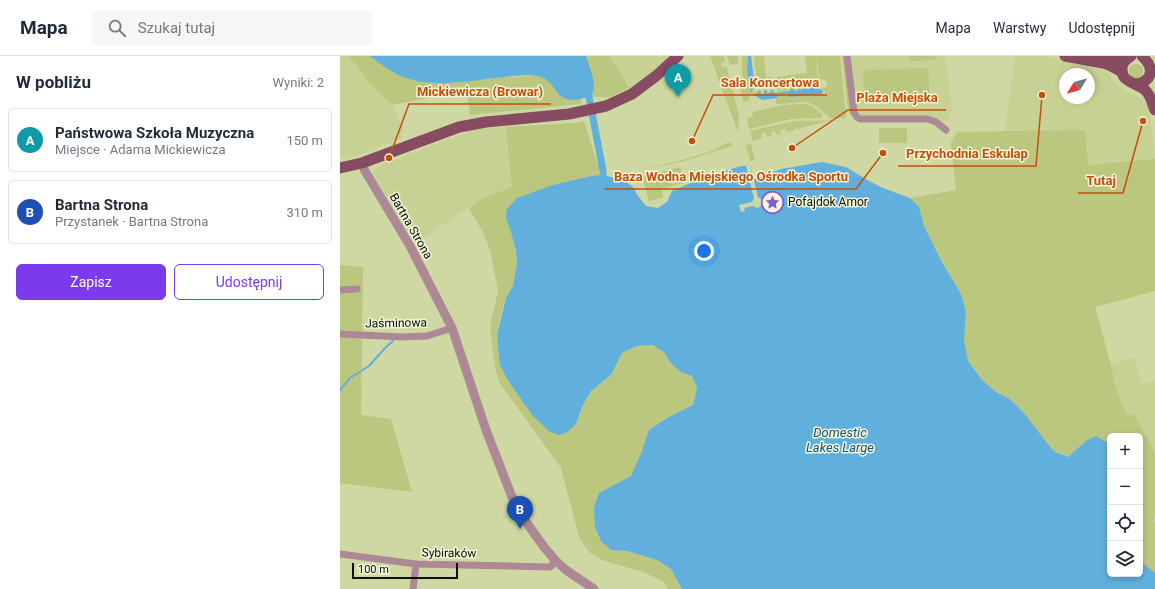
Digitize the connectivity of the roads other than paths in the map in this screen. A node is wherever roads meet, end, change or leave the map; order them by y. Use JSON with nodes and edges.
{"nodes":[{"id":1,"x":678,"y":56,"type":"edge"},
{"id":2,"x":847,"y":56,"type":"edge"},
{"id":3,"x":1066,"y":56,"type":"edge"},
{"id":4,"x":1128,"y":57,"type":"edge"},
{"id":5,"x":1150,"y":66,"type":"edge"},
{"id":6,"x":1122,"y":72,"type":"junction"},
{"id":7,"x":1136,"y":84,"type":"junction"},
{"id":8,"x":1155,"y":110,"type":"edge"},
{"id":9,"x":946,"y":130,"type":"dead end"},
{"id":10,"x":362,"y":163,"type":"junction"},
{"id":11,"x":340,"y":168,"type":"edge"},
{"id":12,"x":357,"y":289,"type":"dead end"},
{"id":13,"x":340,"y":290,"type":"edge"},
{"id":14,"x":452,"y":328,"type":"junction"},
{"id":15,"x":340,"y":334,"type":"edge"},
{"id":16,"x":340,"y":554,"type":"edge"},
{"id":17,"x":556,"y":561,"type":"junction"},
{"id":18,"x":416,"y":564,"type":"junction"},
{"id":19,"x":413,"y":589,"type":"edge"},
{"id":20,"x":594,"y":589,"type":"edge"}],
"edges":[{"from":1,"to":10,"type":"main road"},
{"from":2,"to":9,"type":"street"},
{"from":3,"to":4,"type":"main road"},
{"from":3,"to":6,"type":"main road"},
{"from":4,"to":6,"type":"main road"},
{"from":5,"to":7,"type":"main road"},
{"from":6,"to":7,"type":"main road"},
{"from":7,"to":8,"type":"main road"},
{"from":10,"to":11,"type":"main road"},
{"from":10,"to":14,"type":"street","name":"Bartna Strona"},
{"from":12,"to":13,"type":"street"},
{"from":14,"to":15,"type":"street","name":"Jaśminowa"},
{"from":14,"to":17,"type":"street","name":"Bartna Strona"},
{"from":16,"to":18,"type":"street","name":"Sybiraków"},
{"from":17,"to":18,"type":"street","name":"Sybiraków"},
{"from":17,"to":20,"type":"street","name":"Bartna Strona"},
{"from":18,"to":19,"type":"street"}]}
